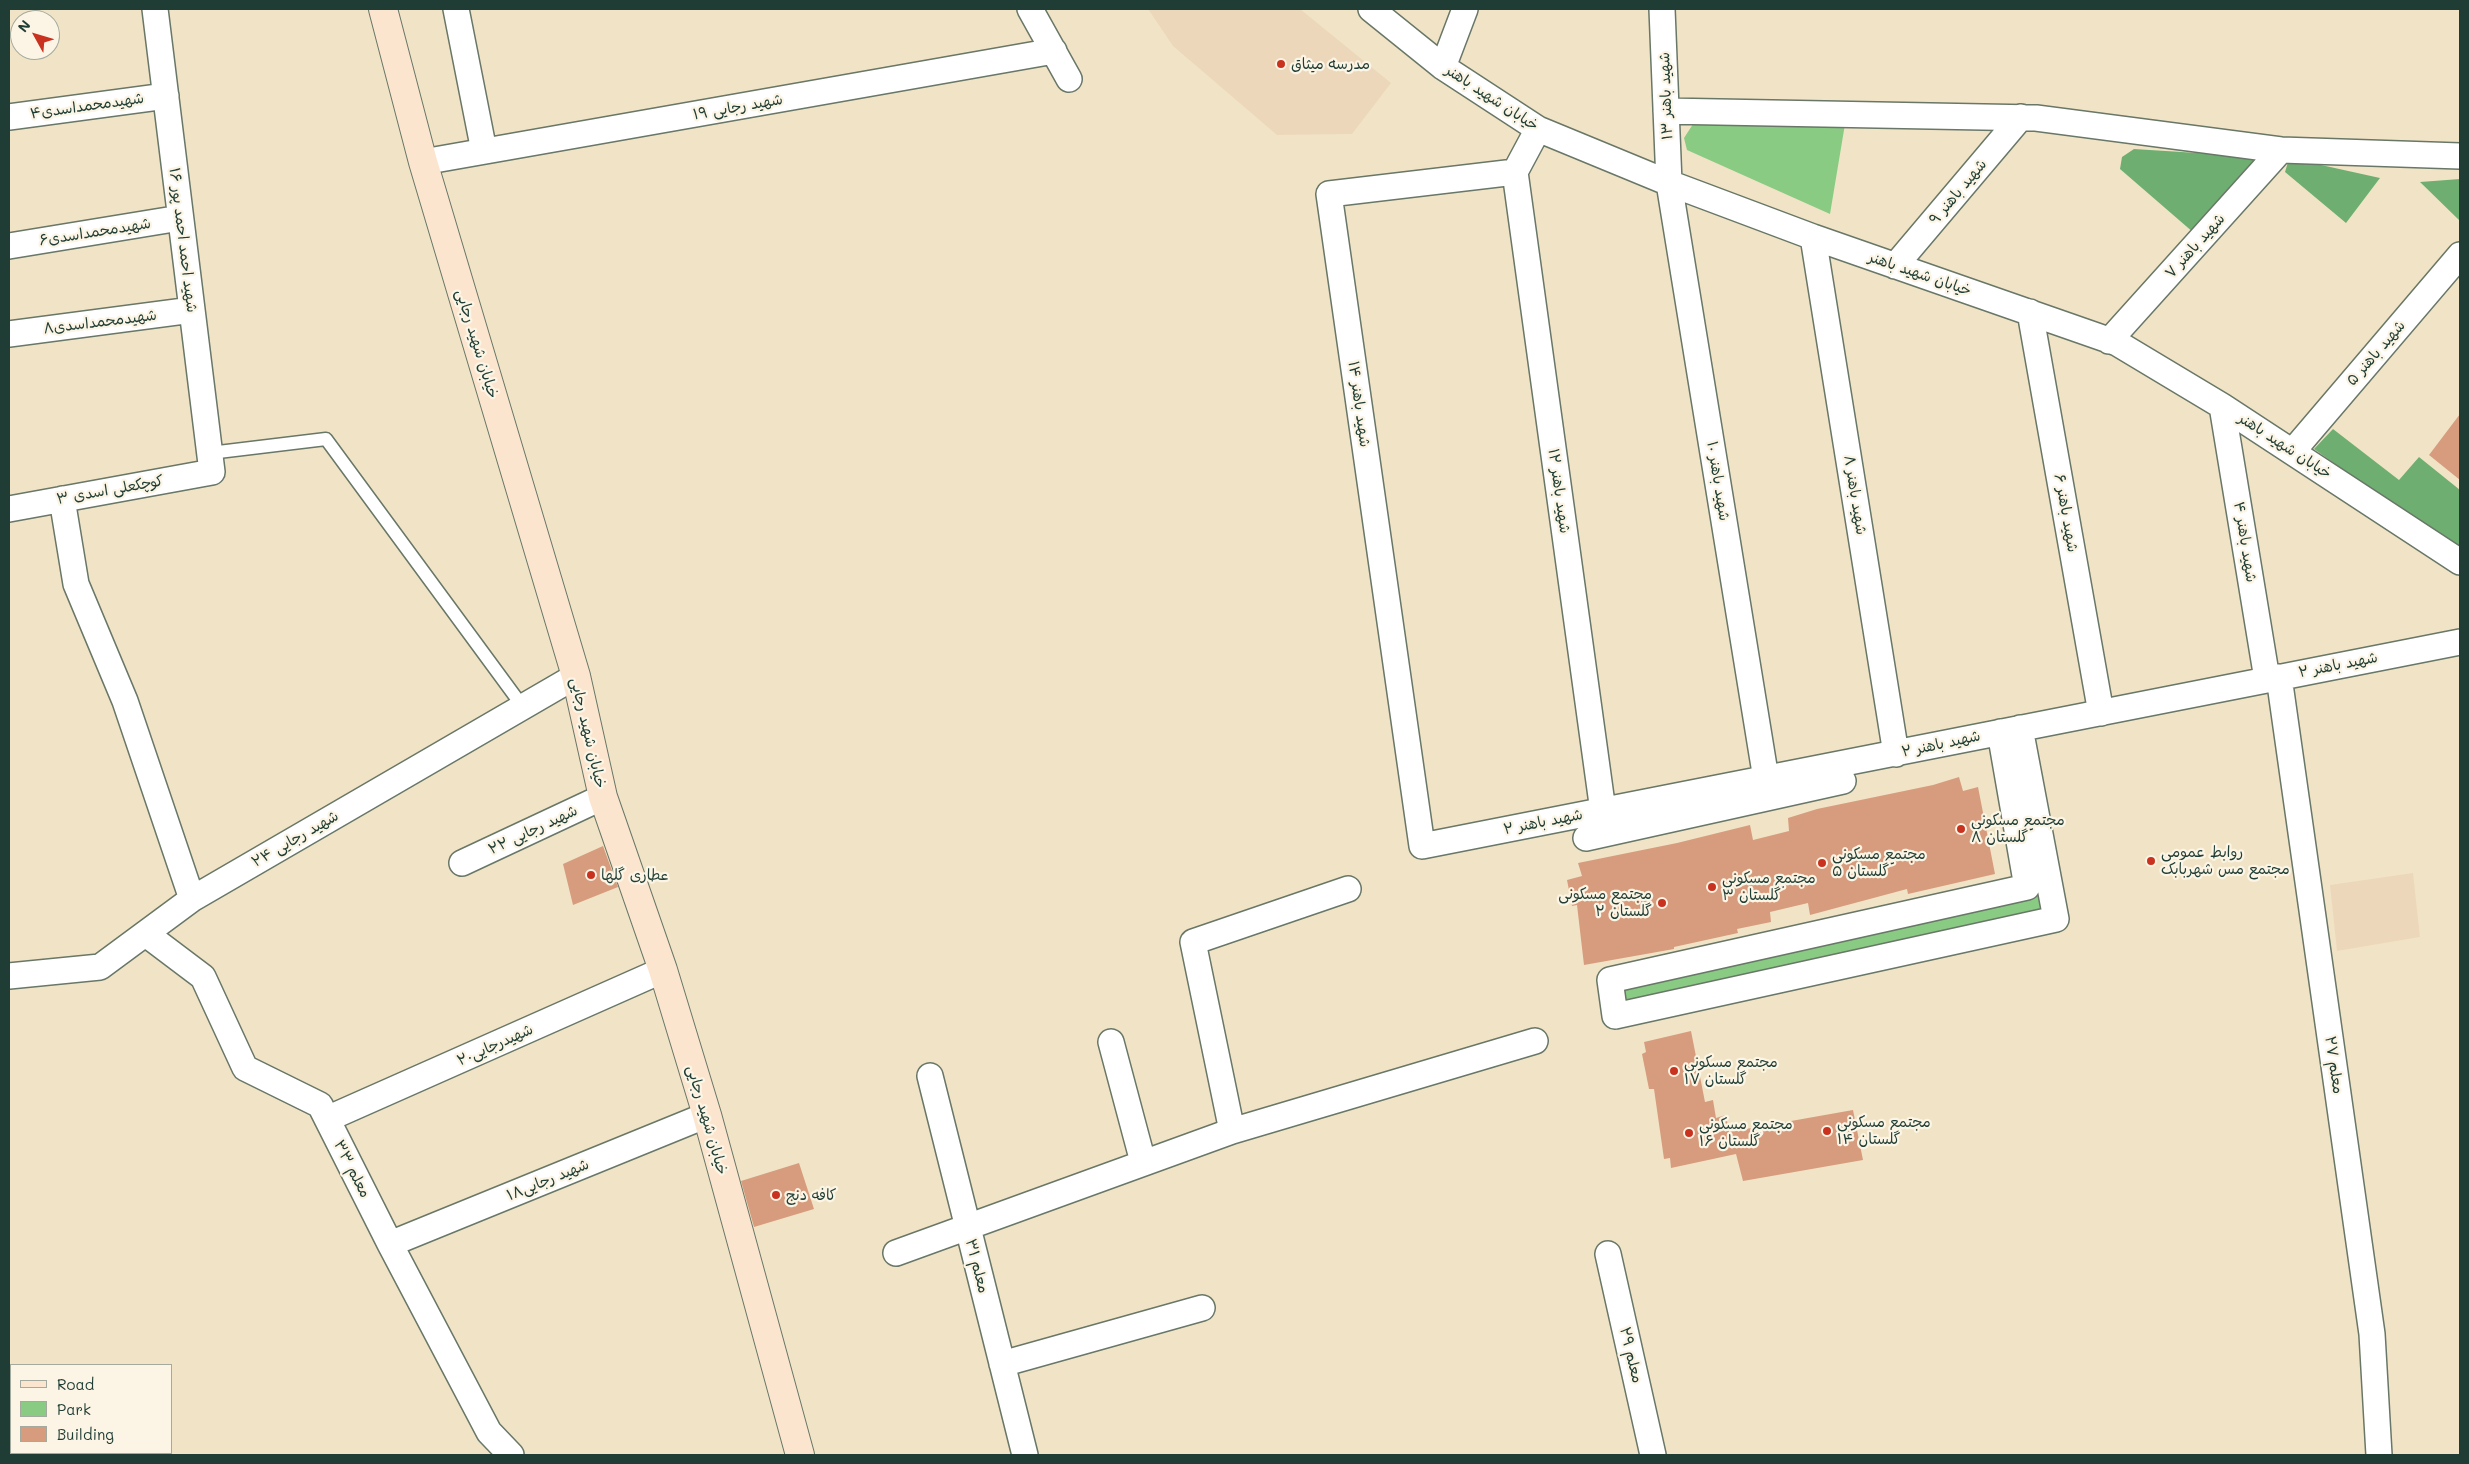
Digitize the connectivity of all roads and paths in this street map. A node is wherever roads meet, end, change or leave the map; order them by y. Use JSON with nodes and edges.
{"nodes":[{"id":1,"x":155,"y":9,"type":"edge"},
{"id":2,"x":383,"y":9,"type":"edge"},
{"id":3,"x":456,"y":9,"type":"edge"},
{"id":4,"x":1030,"y":9,"type":"edge"},
{"id":5,"x":1371,"y":9,"type":"edge"},
{"id":6,"x":1465,"y":9,"type":"edge"},
{"id":7,"x":1662,"y":9,"type":"edge"},
{"id":8,"x":1054,"y":51,"type":"junction"},
{"id":9,"x":1443,"y":67,"type":"junction"},
{"id":10,"x":1069,"y":79,"type":"dead end"},
{"id":11,"x":166,"y":96,"type":"junction"},
{"id":12,"x":1666,"y":111,"type":"junction"},
{"id":13,"x":9,"y":117,"type":"edge"},
{"id":14,"x":2021,"y":118,"type":"junction"},
{"id":15,"x":1538,"y":129,"type":"junction"},
{"id":16,"x":2281,"y":150,"type":"junction"},
{"id":17,"x":484,"y":151,"type":"junction"},
{"id":18,"x":2460,"y":156,"type":"edge"},
{"id":19,"x":423,"y":162,"type":"junction"},
{"id":20,"x":1515,"y":172,"type":"junction"},
{"id":21,"x":1669,"y":183,"type":"junction"},
{"id":22,"x":180,"y":218,"type":"junction"},
{"id":23,"x":1813,"y":237,"type":"junction"},
{"id":24,"x":9,"y":246,"type":"edge"},
{"id":25,"x":2460,"y":255,"type":"edge"},
{"id":26,"x":1895,"y":266,"type":"junction"},
{"id":27,"x":192,"y":310,"type":"junction"},
{"id":28,"x":2030,"y":312,"type":"junction"},
{"id":29,"x":9,"y":334,"type":"edge"},
{"id":30,"x":2109,"y":341,"type":"junction"},
{"id":31,"x":2222,"y":406,"type":"junction"},
{"id":32,"x":2293,"y":451,"type":"junction"},
{"id":33,"x":211,"y":462,"type":"junction"},
{"id":34,"x":62,"y":499,"type":"junction"},
{"id":35,"x":9,"y":509,"type":"edge"},
{"id":36,"x":2460,"y":562,"type":"edge"},
{"id":37,"x":2460,"y":642,"type":"edge"},
{"id":38,"x":576,"y":676,"type":"junction"},
{"id":39,"x":2273,"y":678,"type":"junction"},
{"id":40,"x":523,"y":706,"type":"junction"},
{"id":41,"x":2101,"y":713,"type":"junction"},
{"id":42,"x":2007,"y":735,"type":"junction"},
{"id":43,"x":1896,"y":754,"type":"junction"},
{"id":44,"x":1766,"y":779,"type":"junction"},
{"id":45,"x":603,"y":797,"type":"junction"},
{"id":46,"x":1603,"y":811,"type":"junction"},
{"id":47,"x":1586,"y":838,"type":"dead end"},
{"id":48,"x":1422,"y":846,"type":"joint"},
{"id":49,"x":462,"y":863,"type":"dead end"},
{"id":50,"x":2038,"y":884,"type":"junction"},
{"id":51,"x":1348,"y":889,"type":"dead end"},
{"id":52,"x":192,"y":899,"type":"junction"},
{"id":53,"x":146,"y":934,"type":"junction"},
{"id":54,"x":663,"y":970,"type":"junction"},
{"id":55,"x":9,"y":976,"type":"edge"},
{"id":56,"x":1535,"y":1041,"type":"dead end"},
{"id":57,"x":1111,"y":1042,"type":"dead end"},
{"id":58,"x":930,"y":1076,"type":"dead end"},
{"id":59,"x":707,"y":1116,"type":"junction"},
{"id":60,"x":327,"y":1119,"type":"junction"},
{"id":61,"x":1232,"y":1131,"type":"junction"},
{"id":62,"x":1143,"y":1162,"type":"junction"},
{"id":63,"x":967,"y":1226,"type":"junction"},
{"id":64,"x":390,"y":1244,"type":"junction"},
{"id":65,"x":896,"y":1253,"type":"dead end"},
{"id":66,"x":1608,"y":1254,"type":"dead end"},
{"id":67,"x":1202,"y":1308,"type":"dead end"},
{"id":68,"x":1002,"y":1364,"type":"junction"},
{"id":69,"x":511,"y":1455,"type":"edge"},
{"id":70,"x":800,"y":1455,"type":"edge"},
{"id":71,"x":1025,"y":1455,"type":"edge"},
{"id":72,"x":1654,"y":1455,"type":"edge"},
{"id":73,"x":2379,"y":1455,"type":"edge"}],
"edges":[{"from":1,"to":11,"type":"street","name":"شهید احمد احمد پور ۱۶"},
{"from":2,"to":19,"type":"street","name":"خیابان شهید رجایی"},
{"from":3,"to":17,"type":"street"},
{"from":4,"to":8,"type":"street"},
{"from":5,"to":9,"type":"street","name":"خیابان شهید باهنر"},
{"from":6,"to":9,"type":"street"},
{"from":7,"to":12,"type":"street","name":"شهید باهنر ۱۳"},
{"from":8,"to":10,"type":"street"},
{"from":8,"to":17,"type":"street","name":"شهید رجایی ۱۹"},
{"from":9,"to":15,"type":"street","name":"خیابان شهید باهنر"},
{"from":11,"to":13,"type":"street","name":"شهیدمحمداسدی۴"},
{"from":11,"to":22,"type":"street","name":"شهید احمد احمد پور ۱۶"},
{"from":12,"to":14,"type":"street"},
{"from":12,"to":21,"type":"street","name":"شهید باهنر ۱۳"},
{"from":14,"to":16,"type":"street"},
{"from":14,"to":26,"type":"street","name":"شهید باهنر ۹"},
{"from":15,"to":20,"type":"street"},
{"from":15,"to":21,"type":"street","name":"خیابان شهید باهنر"},
{"from":16,"to":18,"type":"street"},
{"from":16,"to":30,"type":"street","name":"شهید باهنر ۷"},
{"from":17,"to":19,"type":"street","name":"شهید رجایی ۱۹"},
{"from":19,"to":38,"type":"street","name":"خیابان شهید رجایی"},
{"from":20,"to":46,"type":"street","name":"شهید باهنر ۱۲"},
{"from":20,"to":48,"type":"street","name":"شهید باهنر ۱۴"},
{"from":21,"to":23,"type":"street","name":"خیابان شهید باهنر"},
{"from":21,"to":44,"type":"street","name":"شهید باهنر ۱۰"},
{"from":22,"to":24,"type":"street","name":"شهیدمحمداسدی۶"},
{"from":22,"to":27,"type":"street","name":"شهید احمد احمد پور ۱۶"},
{"from":23,"to":26,"type":"street","name":"خیابان شهید باهنر"},
{"from":23,"to":43,"type":"street","name":"شهید باهنر ۸"},
{"from":25,"to":32,"type":"street","name":"شهید باهنر ۵"},
{"from":26,"to":28,"type":"street","name":"خیابان شهید باهنر"},
{"from":27,"to":29,"type":"street","name":"شهیدمحمداسدی۸"},
{"from":27,"to":33,"type":"street","name":"شهید احمد احمد پور ۱۶"},
{"from":28,"to":30,"type":"street","name":"خیابان شهید باهنر"},
{"from":28,"to":41,"type":"street","name":"شهید باهنر ۶"},
{"from":30,"to":31,"type":"street","name":"خیابان شهید باهنر"},
{"from":31,"to":32,"type":"street","name":"خیابان شهید باهنر"},
{"from":31,"to":39,"type":"street","name":"شهید باهنر ۴"},
{"from":32,"to":36,"type":"street","name":"خیابان شهید باهنر"},
{"from":33,"to":34,"type":"street","name":"کوچکعلی اسدی ۳"},
{"from":33,"to":40,"type":"lane"},
{"from":34,"to":35,"type":"street","name":"کوچکعلی اسدی ۳"},
{"from":34,"to":52,"type":"street"},
{"from":37,"to":39,"type":"street","name":"شهید باهنر ۲"},
{"from":38,"to":40,"type":"street","name":"شهید رجایی ۲۴"},
{"from":38,"to":45,"type":"street","name":"خیابان شهید رجایی"},
{"from":39,"to":41,"type":"street","name":"شهید باهنر ۲"},
{"from":39,"to":73,"type":"street","name":"معلم ۲۷"},
{"from":40,"to":52,"type":"street","name":"شهید رجایی ۲۴"},
{"from":41,"to":42,"type":"street","name":"شهید باهنر ۲"},
{"from":42,"to":43,"type":"street","name":"شهید باهنر ۲"},
{"from":42,"to":47,"type":"street"},
{"from":42,"to":50,"type":"street"},
{"from":43,"to":44,"type":"street","name":"شهید باهنر ۲"},
{"from":44,"to":46,"type":"street","name":"شهید باهنر ۲"},
{"from":45,"to":49,"type":"street","name":"شهید رجایی ۲۲"},
{"from":45,"to":54,"type":"street","name":"خیابان شهید رجایی"},
{"from":46,"to":48,"type":"street","name":"شهید باهنر ۲"},
{"from":50,"to":50,"type":"street"},
{"from":51,"to":61,"type":"street"},
{"from":52,"to":53,"type":"street","name":"شهید رجایی ۲۴"},
{"from":53,"to":55,"type":"street","name":"شهید رجایی ۲۴"},
{"from":53,"to":60,"type":"street","name":"معلم ۳۳"},
{"from":54,"to":59,"type":"street","name":"خیابان شهید رجایی"},
{"from":54,"to":60,"type":"street","name":"شهیدرجایی۲۰"},
{"from":56,"to":61,"type":"street"},
{"from":57,"to":62,"type":"street"},
{"from":58,"to":63,"type":"street","name":"معلم ۳۱"},
{"from":59,"to":64,"type":"street","name":"شهید رجایی۱۸"},
{"from":59,"to":70,"type":"street","name":"خیابان شهید رجایی"},
{"from":60,"to":64,"type":"street","name":"معلم ۳۳"},
{"from":61,"to":62,"type":"street"},
{"from":62,"to":63,"type":"street"},
{"from":63,"to":65,"type":"street"},
{"from":63,"to":68,"type":"street","name":"معلم ۳۱"},
{"from":64,"to":69,"type":"street","name":"معلم ۳۳"},
{"from":66,"to":72,"type":"street","name":"معلم ۲۹"},
{"from":67,"to":68,"type":"street"},
{"from":68,"to":71,"type":"street","name":"معلم ۳۱"}]}
